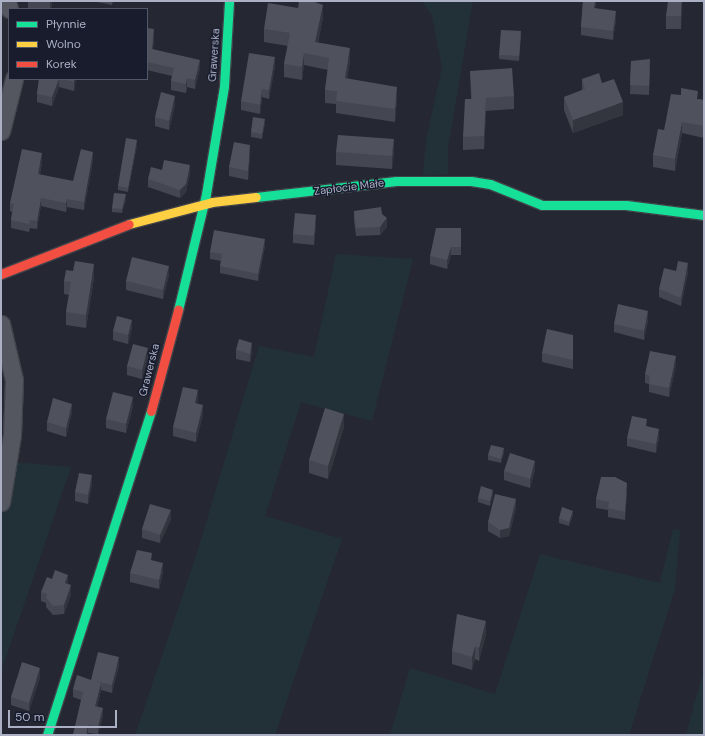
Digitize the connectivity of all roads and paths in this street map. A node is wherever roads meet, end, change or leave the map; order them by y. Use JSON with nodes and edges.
{"nodes":[{"id":1,"x":229,"y":1,"type":"edge"},
{"id":2,"x":14,"y":80,"type":"edge"},
{"id":3,"x":1,"y":131,"type":"edge"},
{"id":4,"x":202,"y":206,"type":"junction"},
{"id":5,"x":704,"y":215,"type":"edge"},
{"id":6,"x":1,"y":274,"type":"edge"},
{"id":7,"x":1,"y":324,"type":"edge"},
{"id":8,"x":1,"y":502,"type":"edge"},
{"id":9,"x":47,"y":735,"type":"edge"}],
"edges":[{"from":1,"to":4,"type":"street","name":"Grawerska"},
{"from":2,"to":3,"type":"street"},
{"from":4,"to":5,"type":"street","name":"Zapłocie Małe"},
{"from":4,"to":6,"type":"street","name":"Zapłocie Małe"},
{"from":4,"to":9,"type":"street","name":"Grawerska"},
{"from":7,"to":8,"type":"street"}]}
